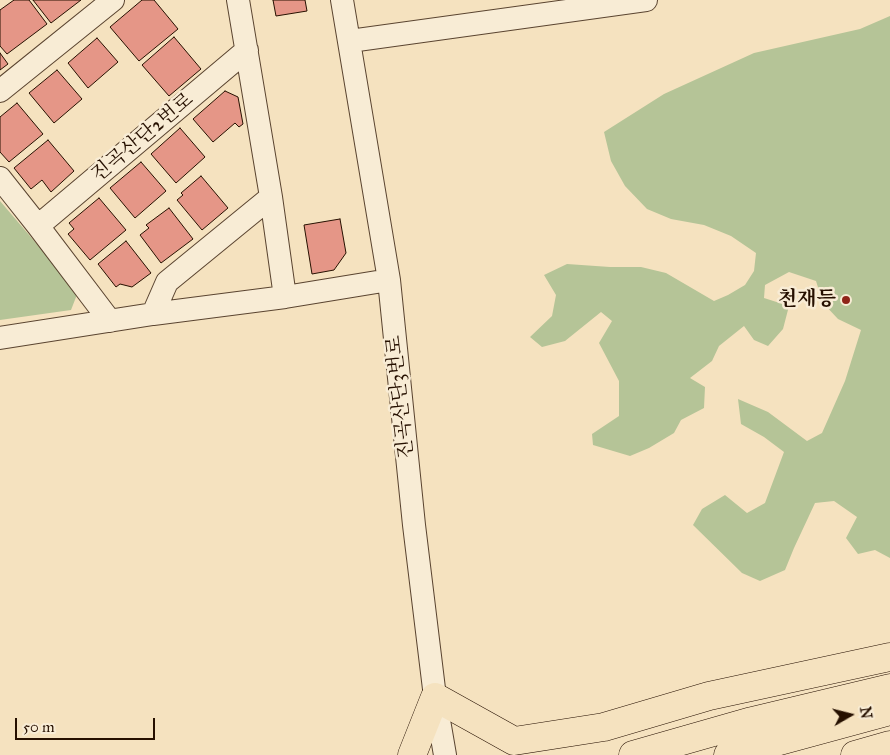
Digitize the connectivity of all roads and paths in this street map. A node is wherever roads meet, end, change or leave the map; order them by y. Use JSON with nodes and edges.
{"nodes":[{"id":1,"x":113,"y":0,"type":"edge"},
{"id":2,"x":238,"y":0,"type":"edge"},
{"id":3,"x":342,"y":0,"type":"edge"},
{"id":4,"x":646,"y":0,"type":"edge"},
{"id":5,"x":350,"y":41,"type":"junction"},
{"id":6,"x":247,"y":50,"type":"junction"},
{"id":7,"x":0,"y":91,"type":"edge"},
{"id":8,"x":0,"y":178,"type":"edge"},
{"id":9,"x":271,"y":197,"type":"junction"},
{"id":10,"x":38,"y":226,"type":"junction"},
{"id":11,"x":389,"y":280,"type":"junction"},
{"id":12,"x":285,"y":297,"type":"junction"},
{"id":13,"x":153,"y":314,"type":"junction"},
{"id":14,"x":110,"y":321,"type":"junction"},
{"id":15,"x":0,"y":338,"type":"edge"},
{"id":16,"x":890,"y":657,"type":"edge"},
{"id":17,"x":890,"y":688,"type":"edge"},
{"id":18,"x":435,"y":697,"type":"junction"},
{"id":19,"x":890,"y":711,"type":"edge"},
{"id":20,"x":604,"y":727,"type":"junction"},
{"id":21,"x":890,"y":745,"type":"edge"},
{"id":22,"x":412,"y":755,"type":"edge"},
{"id":23,"x":445,"y":755,"type":"edge"},
{"id":24,"x":547,"y":755,"type":"edge"},
{"id":25,"x":633,"y":755,"type":"edge"},
{"id":26,"x":728,"y":755,"type":"edge"},
{"id":27,"x":855,"y":755,"type":"edge"}],
"edges":[{"from":1,"to":7,"type":"street"},
{"from":2,"to":6,"type":"street"},
{"from":3,"to":5,"type":"street","name":"진곡산단3번로"},
{"from":4,"to":5,"type":"street"},
{"from":5,"to":11,"type":"street","name":"진곡산단3번로"},
{"from":6,"to":9,"type":"street"},
{"from":6,"to":10,"type":"street","name":"진곡산단2번로"},
{"from":8,"to":10,"type":"street"},
{"from":9,"to":12,"type":"street"},
{"from":9,"to":13,"type":"street"},
{"from":10,"to":14,"type":"street"},
{"from":11,"to":12,"type":"street"},
{"from":11,"to":18,"type":"street","name":"진곡산단3번로"},
{"from":12,"to":13,"type":"street"},
{"from":13,"to":14,"type":"street"},
{"from":14,"to":15,"type":"street"},
{"from":16,"to":20,"type":"highway"},
{"from":17,"to":25,"type":"highway"},
{"from":18,"to":20,"type":"highway"},
{"from":18,"to":22,"type":"highway"},
{"from":18,"to":23,"type":"street","name":"진곡산단3번로"},
{"from":19,"to":26,"type":"highway"},
{"from":20,"to":24,"type":"highway"},
{"from":21,"to":27,"type":"highway"}]}
